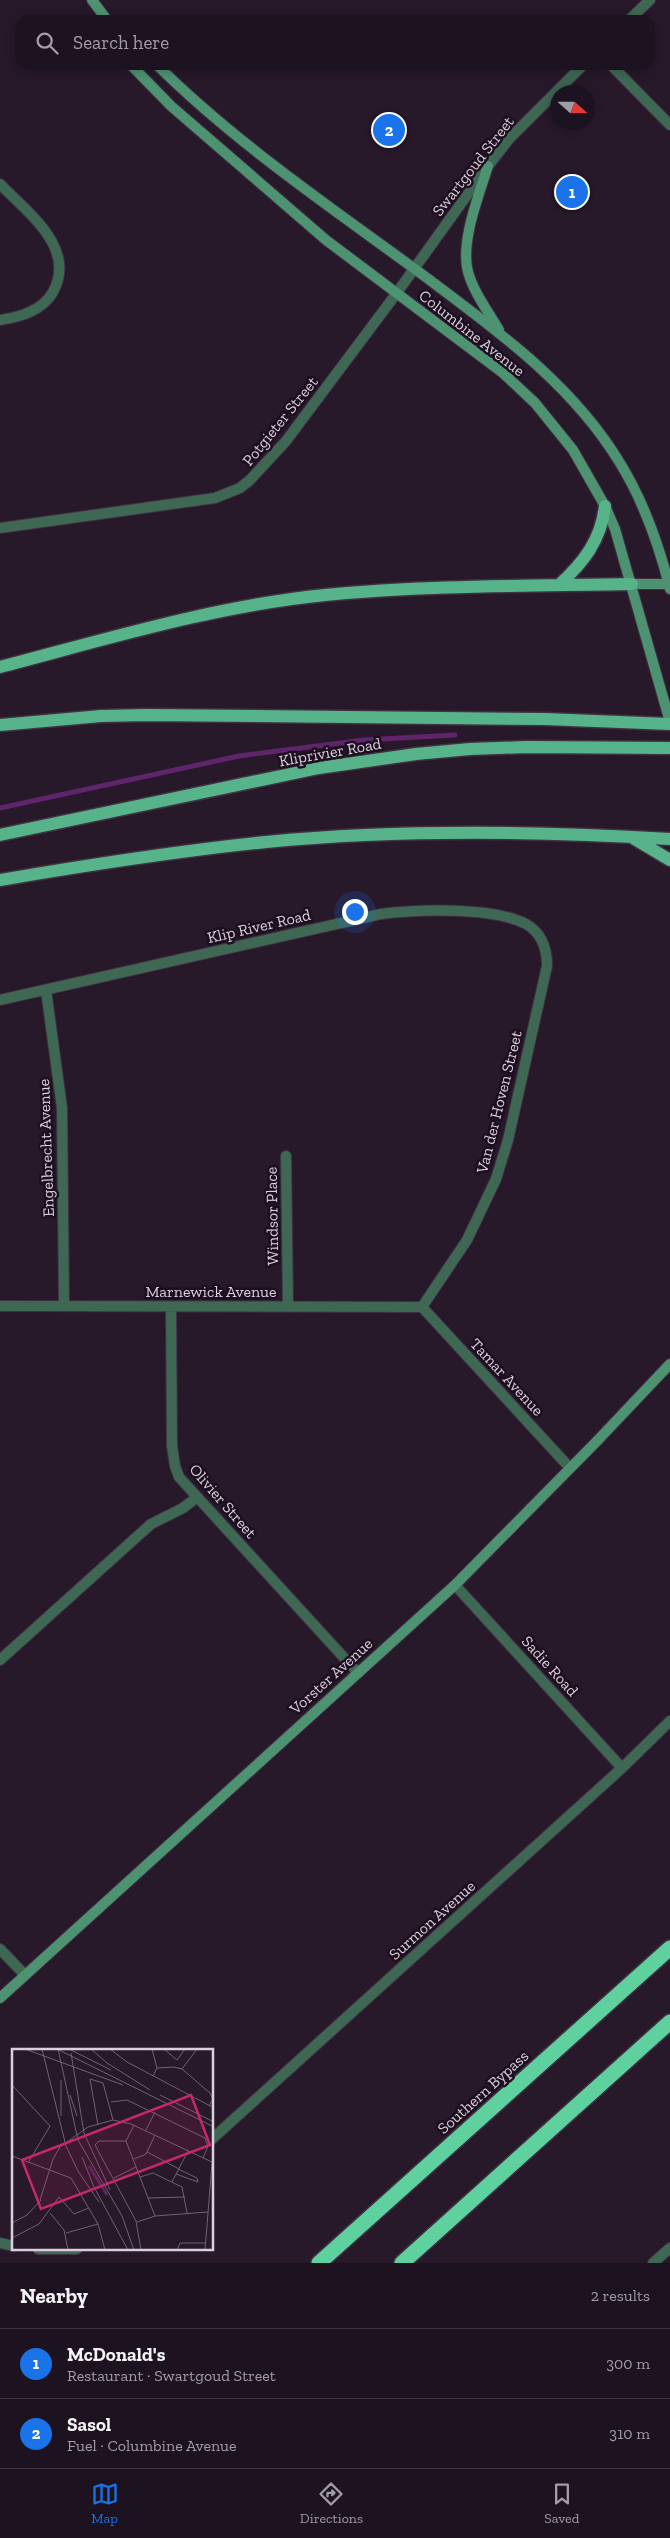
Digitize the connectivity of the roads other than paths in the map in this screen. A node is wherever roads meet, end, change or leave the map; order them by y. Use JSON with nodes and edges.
{"nodes":[{"id":1,"x":92,"y":0,"type":"edge"},
{"id":2,"x":650,"y":0,"type":"edge"},
{"id":3,"x":103,"y":15,"type":"edge"},
{"id":4,"x":634,"y":15,"type":"edge"},
{"id":5,"x":136,"y":70,"type":"edge"},
{"id":6,"x":162,"y":70,"type":"edge"},
{"id":7,"x":578,"y":70,"type":"edge"},
{"id":8,"x":616,"y":70,"type":"edge"},
{"id":9,"x":670,"y":126,"type":"edge"},
{"id":10,"x":488,"y":166,"type":"junction"},
{"id":11,"x":0,"y":184,"type":"edge"},
{"id":12,"x":414,"y":269,"type":"junction"},
{"id":13,"x":396,"y":294,"type":"junction"},
{"id":14,"x":0,"y":320,"type":"edge"},
{"id":15,"x":502,"y":335,"type":"junction"},
{"id":16,"x":605,"y":506,"type":"junction"},
{"id":17,"x":0,"y":528,"type":"edge"},
{"id":18,"x":632,"y":584,"type":"junction"},
{"id":19,"x":559,"y":585,"type":"junction"},
{"id":20,"x":670,"y":586,"type":"edge"},
{"id":21,"x":0,"y":667,"type":"edge"},
{"id":22,"x":669,"y":720,"type":"edge"},
{"id":23,"x":0,"y":725,"type":"edge"},
{"id":24,"x":670,"y":748,"type":"edge"},
{"id":25,"x":0,"y":835,"type":"edge"},
{"id":26,"x":631,"y":837,"type":"junction"},
{"id":27,"x":670,"y":839,"type":"edge"},
{"id":28,"x":670,"y":860,"type":"edge"},
{"id":29,"x":0,"y":880,"type":"edge"},
{"id":30,"x":527,"y":925,"type":"joint"},
{"id":31,"x":46,"y":990,"type":"junction"},
{"id":32,"x":0,"y":1000,"type":"edge"},
{"id":33,"x":286,"y":1156,"type":"dead end"},
{"id":34,"x":64,"y":1305,"type":"junction"},
{"id":35,"x":0,"y":1306,"type":"edge"},
{"id":36,"x":171,"y":1307,"type":"junction"},
{"id":37,"x":288,"y":1307,"type":"junction"},
{"id":38,"x":422,"y":1307,"type":"junction"},
{"id":39,"x":670,"y":1364,"type":"edge"},
{"id":40,"x":570,"y":1468,"type":"junction"},
{"id":41,"x":196,"y":1498,"type":"junction"},
{"id":42,"x":455,"y":1585,"type":"junction"},
{"id":43,"x":0,"y":1660,"type":"edge"},
{"id":44,"x":358,"y":1672,"type":"junction"},
{"id":45,"x":670,"y":1721,"type":"edge"},
{"id":46,"x":622,"y":1768,"type":"junction"},
{"id":47,"x":670,"y":1948,"type":"edge"},
{"id":48,"x":0,"y":1949,"type":"edge"},
{"id":49,"x":24,"y":1974,"type":"junction"},
{"id":50,"x":0,"y":1998,"type":"edge"},
{"id":51,"x":670,"y":2022,"type":"edge"},
{"id":52,"x":214,"y":2136,"type":"edge"},
{"id":53,"x":670,"y":2248,"type":"edge"},
{"id":54,"x":320,"y":2263,"type":"edge"},
{"id":55,"x":402,"y":2263,"type":"edge"},
{"id":56,"x":653,"y":2263,"type":"edge"}],
"edges":[{"from":1,"to":3,"type":"main road"},
{"from":2,"to":4,"type":"street"},
{"from":5,"to":13,"type":"main road","name":"Columbine Avenue"},
{"from":6,"to":12,"type":"main road","name":"Columbine Avenue"},
{"from":7,"to":10,"type":"street","name":"Swartgoud Street"},
{"from":8,"to":9,"type":"street"},
{"from":10,"to":12,"type":"street","name":"Swartgoud Street"},
{"from":10,"to":15,"type":"main road"},
{"from":11,"to":14,"type":"street"},
{"from":12,"to":13,"type":"street","name":"Swartgoud Street"},
{"from":12,"to":15,"type":"main road","name":"Columbine Avenue"},
{"from":13,"to":16,"type":"main road","name":"Columbine Avenue"},
{"from":13,"to":17,"type":"street","name":"Potgieter Street"},
{"from":15,"to":20,"type":"main road","name":"Columbine Avenue"},
{"from":16,"to":18,"type":"main road","name":"Columbine Avenue"},
{"from":16,"to":19,"type":"main road"},
{"from":18,"to":19,"type":"main road"},
{"from":18,"to":20,"type":"main road"},
{"from":18,"to":22,"type":"main road","name":"Columbine Avenue"},
{"from":19,"to":21,"type":"main road"},
{"from":22,"to":23,"type":"main road","name":"Kliprivier Road"},
{"from":24,"to":25,"type":"main road","name":"Kliprivier Road"},
{"from":26,"to":27,"type":"main road"},
{"from":26,"to":28,"type":"main road"},
{"from":26,"to":29,"type":"main road"},
{"from":30,"to":31,"type":"street","name":"Klip River Road"},
{"from":30,"to":38,"type":"street","name":"Van der Hoven Street"},
{"from":31,"to":32,"type":"street","name":"Klip River Road"},
{"from":31,"to":34,"type":"street","name":"Engelbrecht Avenue"},
{"from":33,"to":37,"type":"street","name":"Windsor Place"},
{"from":34,"to":35,"type":"street","name":"Marnewick Avenue"},
{"from":34,"to":36,"type":"street","name":"Marnewick Avenue"},
{"from":36,"to":37,"type":"street","name":"Marnewick Avenue"},
{"from":36,"to":41,"type":"street","name":"Olivier Street"},
{"from":37,"to":38,"type":"street","name":"Marnewick Avenue"},
{"from":38,"to":40,"type":"street","name":"Tamar Avenue"},
{"from":39,"to":40,"type":"main road","name":"Vorster Avenue"},
{"from":40,"to":42,"type":"main road","name":"Vorster Avenue"},
{"from":41,"to":43,"type":"street"},
{"from":41,"to":44,"type":"street","name":"Olivier Street"},
{"from":42,"to":44,"type":"main road","name":"Vorster Avenue"},
{"from":42,"to":46,"type":"street","name":"Sadie Road"},
{"from":44,"to":49,"type":"main road","name":"Vorster Avenue"},
{"from":45,"to":46,"type":"street","name":"Surmon Avenue"},
{"from":46,"to":52,"type":"street","name":"Surmon Avenue"},
{"from":47,"to":54,"type":"highway","name":"Southern Bypass"},
{"from":48,"to":49,"type":"street"},
{"from":49,"to":50,"type":"main road","name":"Vorster Avenue"},
{"from":51,"to":55,"type":"highway"},
{"from":53,"to":56,"type":"street"}]}
